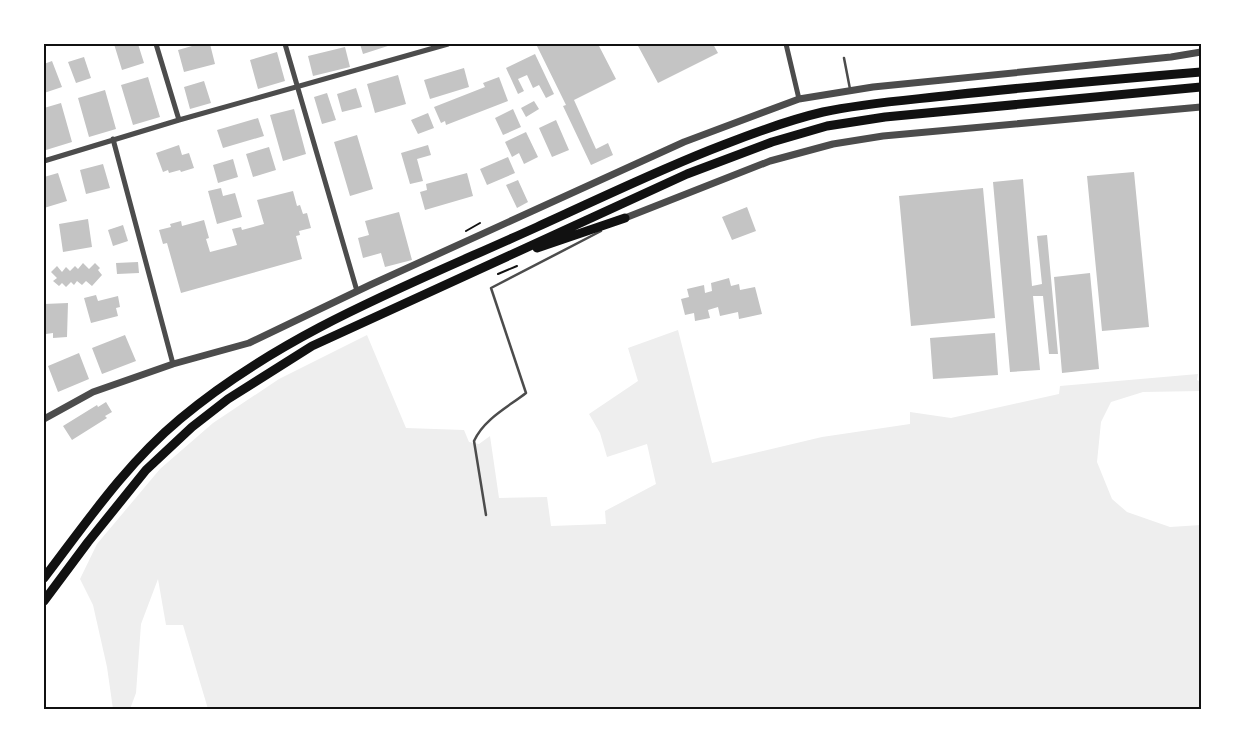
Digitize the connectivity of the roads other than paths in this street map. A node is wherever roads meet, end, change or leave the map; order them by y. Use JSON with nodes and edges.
{"nodes":[{"id":1,"x":156,"y":44,"type":"edge"},
{"id":2,"x":285,"y":44,"type":"edge"},
{"id":3,"x":448,"y":44,"type":"edge"},
{"id":4,"x":786,"y":44,"type":"edge"},
{"id":5,"x":1201,"y":52,"type":"edge"},
{"id":6,"x":844,"y":58,"type":"dead end"},
{"id":7,"x":1201,"y":72,"type":"edge"},
{"id":8,"x":298,"y":87,"type":"junction"},
{"id":9,"x":1201,"y":87,"type":"edge"},
{"id":10,"x":850,"y":91,"type":"junction"},
{"id":11,"x":799,"y":99,"type":"junction"},
{"id":12,"x":1201,"y":107,"type":"edge"},
{"id":13,"x":179,"y":120,"type":"junction"},
{"id":14,"x":113,"y":140,"type":"junction"},
{"id":15,"x":44,"y":161,"type":"edge"},
{"id":16,"x":624,"y":218,"type":"junction"},
{"id":17,"x":517,"y":252,"type":"junction"},
{"id":18,"x":357,"y":291,"type":"junction"},
{"id":19,"x":173,"y":364,"type":"junction"},
{"id":20,"x":44,"y":419,"type":"edge"},
{"id":21,"x":486,"y":515,"type":"dead end"},
{"id":22,"x":44,"y":578,"type":"edge"},
{"id":23,"x":44,"y":601,"type":"edge"}],
"edges":[{"from":1,"to":13,"type":"street"},
{"from":2,"to":8,"type":"street"},
{"from":3,"to":8,"type":"street"},
{"from":4,"to":11,"type":"street"},
{"from":5,"to":10,"type":"street"},
{"from":6,"to":10,"type":"lane"},
{"from":7,"to":22,"type":"highway"},
{"from":8,"to":13,"type":"street"},
{"from":8,"to":18,"type":"street"},
{"from":9,"to":17,"type":"highway"},
{"from":10,"to":11,"type":"street"},
{"from":11,"to":18,"type":"street"},
{"from":12,"to":16,"type":"street"},
{"from":13,"to":14,"type":"street"},
{"from":14,"to":15,"type":"street"},
{"from":14,"to":19,"type":"street"},
{"from":16,"to":17,"type":"highway"},
{"from":16,"to":21,"type":"lane"},
{"from":17,"to":23,"type":"highway"},
{"from":18,"to":19,"type":"street"},
{"from":19,"to":20,"type":"street"}]}
